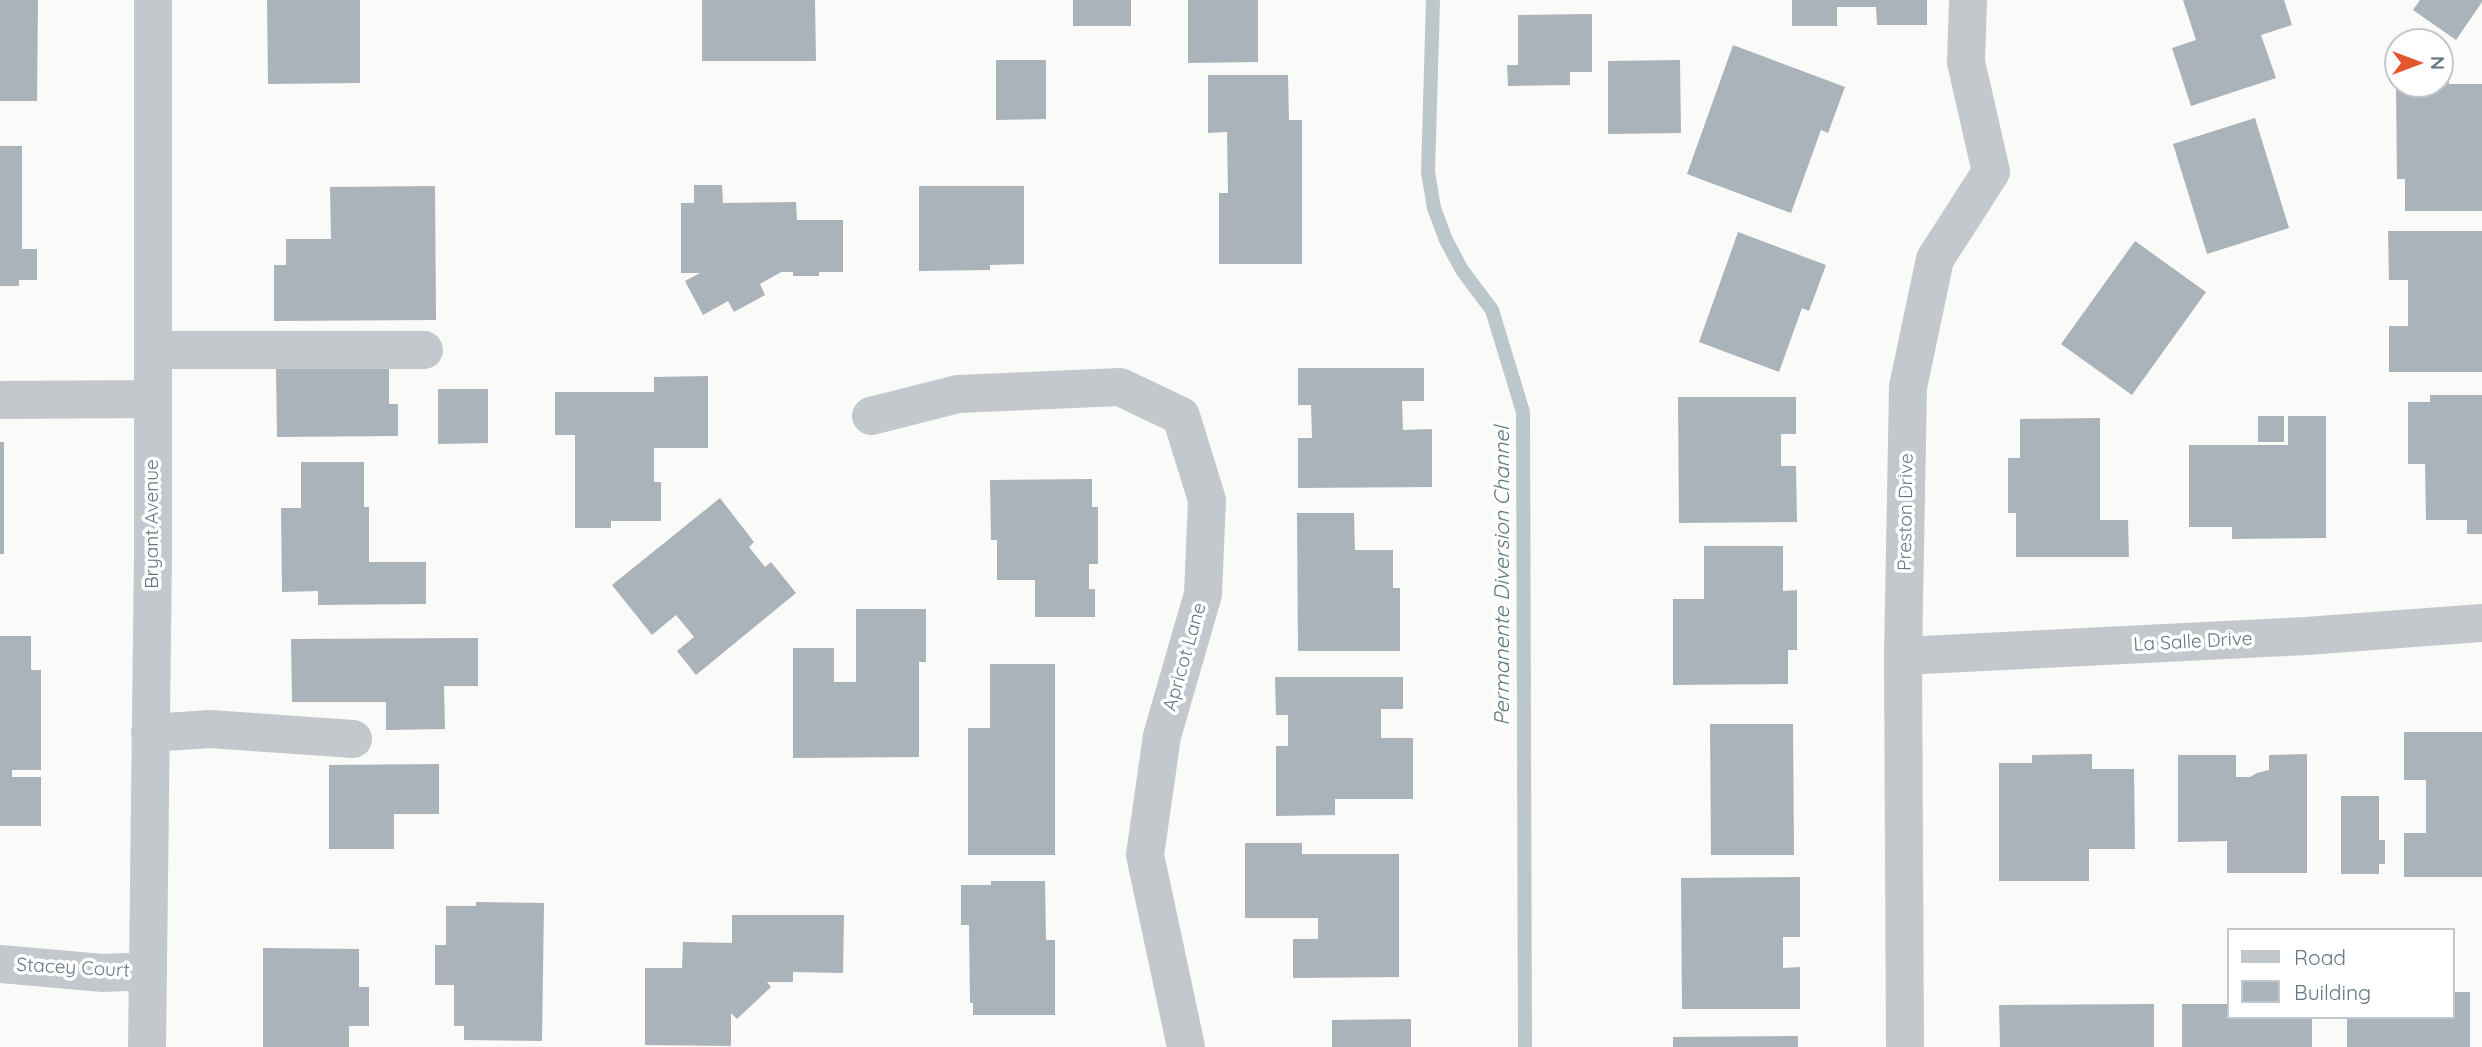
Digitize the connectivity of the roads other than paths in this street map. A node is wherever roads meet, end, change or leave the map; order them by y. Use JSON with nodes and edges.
{"nodes":[{"id":1,"x":153,"y":0,"type":"edge"},
{"id":2,"x":1968,"y":0,"type":"edge"},
{"id":3,"x":153,"y":350,"type":"junction"},
{"id":4,"x":424,"y":350,"type":"dead end"},
{"id":5,"x":153,"y":399,"type":"junction"},
{"id":6,"x":0,"y":400,"type":"edge"},
{"id":7,"x":871,"y":416,"type":"dead end"},
{"id":8,"x":2482,"y":623,"type":"edge"},
{"id":9,"x":1903,"y":656,"type":"junction"},
{"id":10,"x":150,"y":733,"type":"junction"},
{"id":11,"x":353,"y":739,"type":"dead end"},
{"id":12,"x":0,"y":964,"type":"edge"},
{"id":13,"x":146,"y":971,"type":"junction"},
{"id":14,"x":147,"y":1047,"type":"edge"},
{"id":15,"x":1186,"y":1047,"type":"edge"},
{"id":16,"x":1905,"y":1047,"type":"edge"}],
"edges":[{"from":1,"to":3,"type":"street","name":"Bryant Avenue"},
{"from":2,"to":9,"type":"street","name":"Preston Drive"},
{"from":3,"to":4,"type":"street"},
{"from":3,"to":5,"type":"street","name":"Bryant Avenue"},
{"from":5,"to":6,"type":"street"},
{"from":5,"to":10,"type":"street","name":"Bryant Avenue"},
{"from":7,"to":15,"type":"street","name":"Apricot Lane"},
{"from":8,"to":9,"type":"street","name":"La Salle Drive"},
{"from":9,"to":16,"type":"street","name":"Preston Drive"},
{"from":10,"to":11,"type":"street"},
{"from":10,"to":13,"type":"street","name":"Bryant Avenue"},
{"from":12,"to":13,"type":"street","name":"Stacey Court"},
{"from":13,"to":14,"type":"street","name":"Bryant Avenue"}]}
